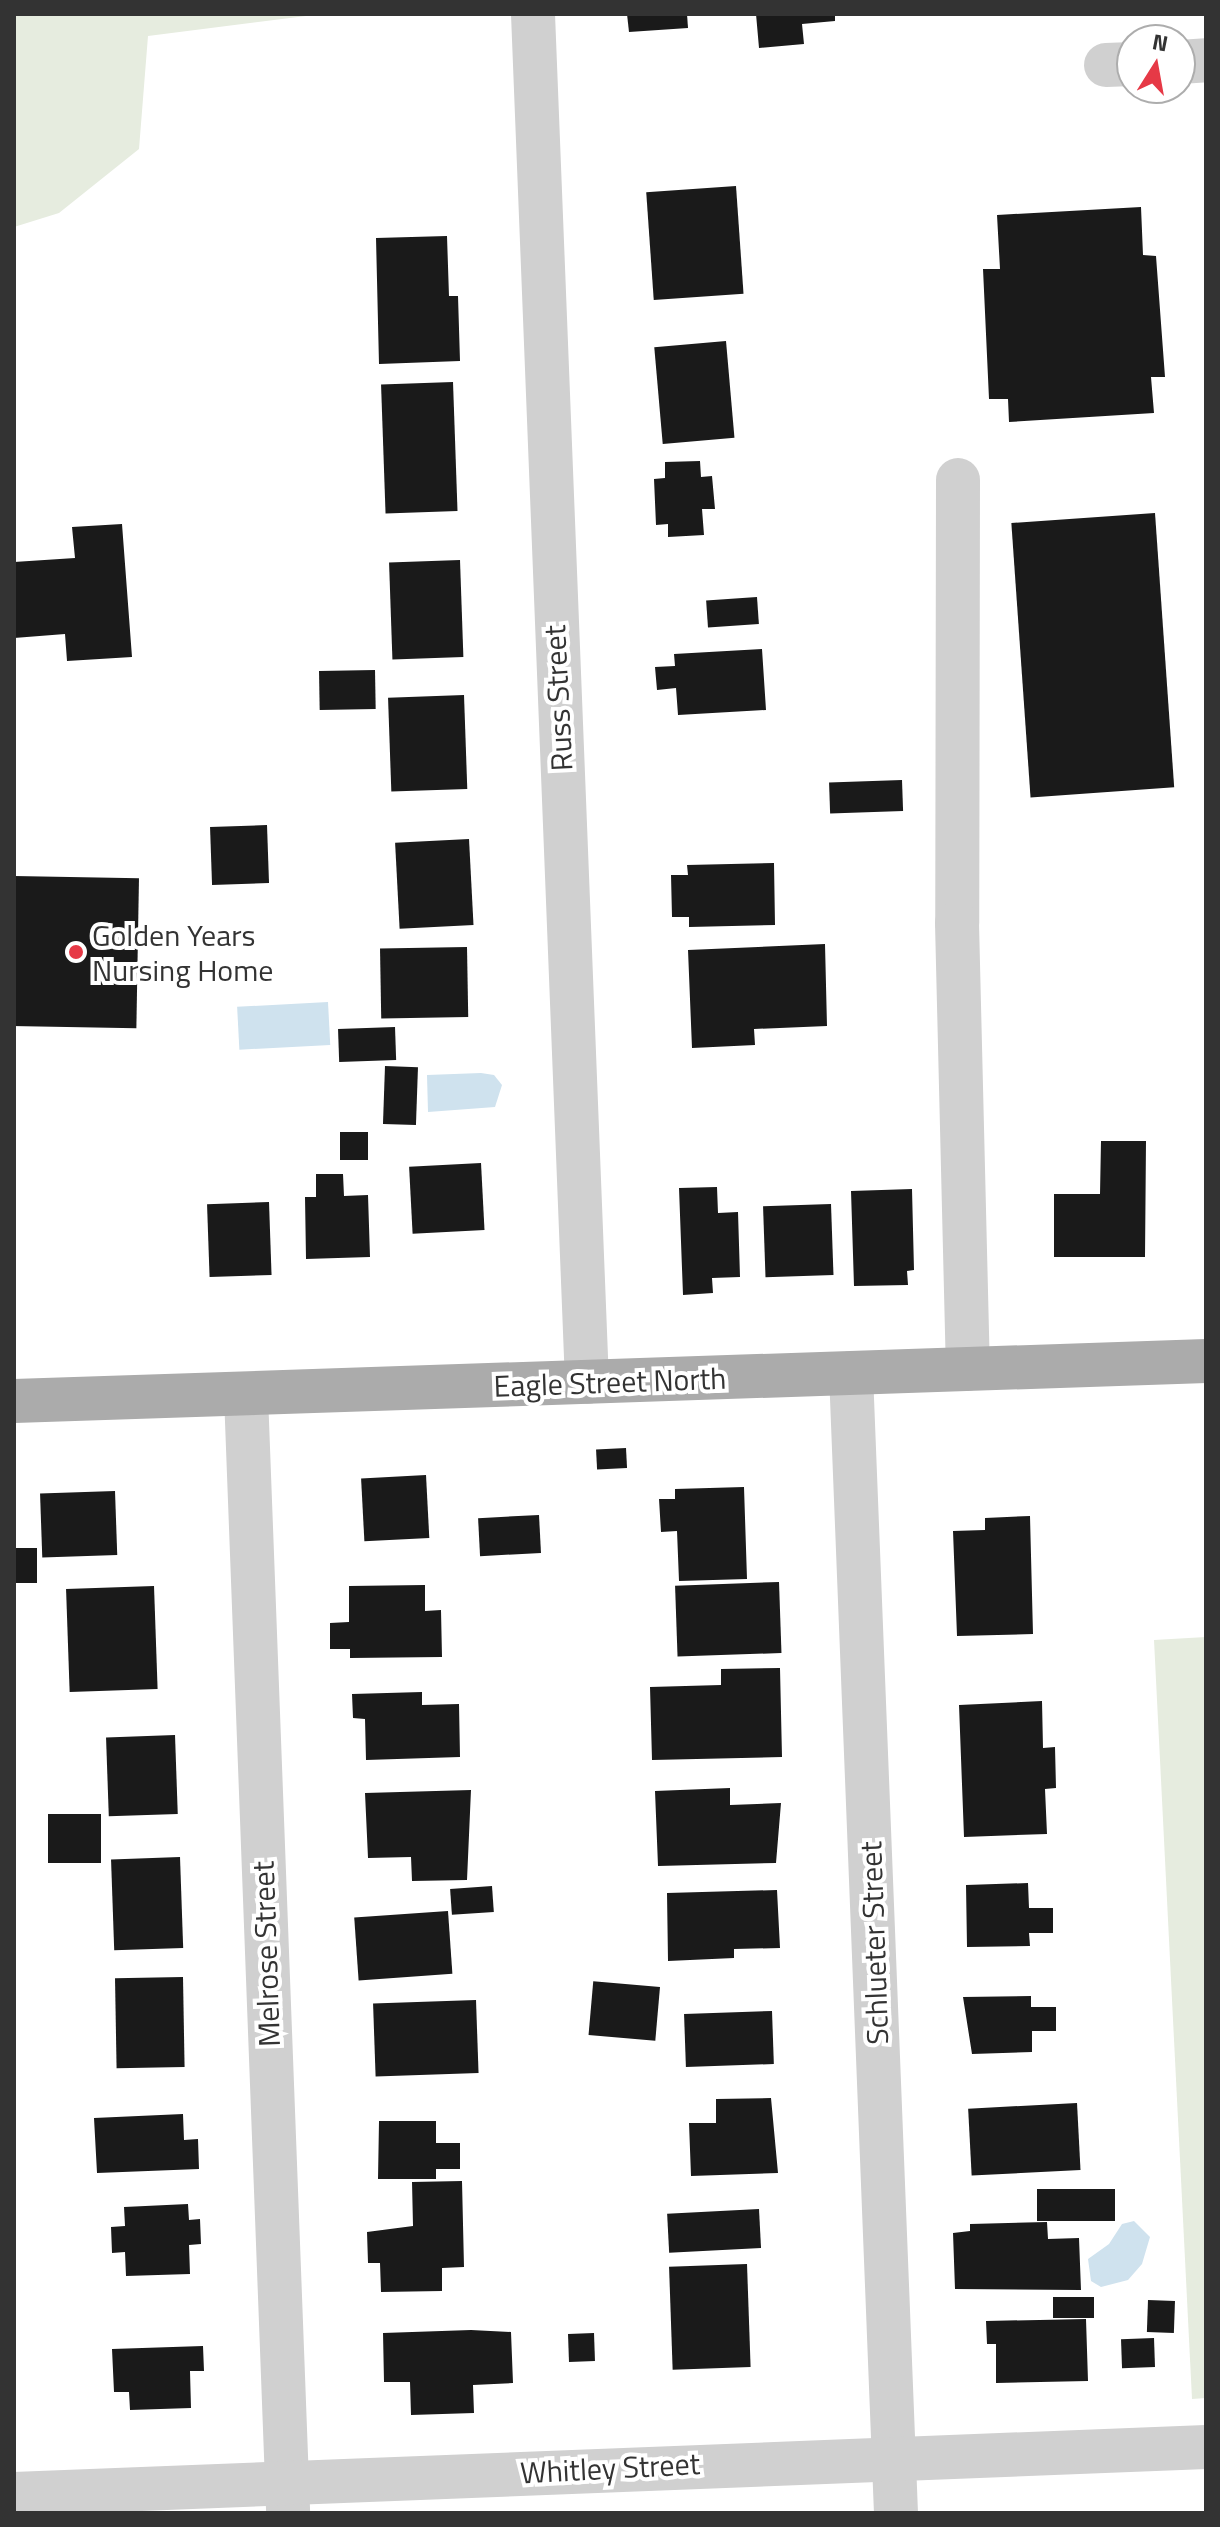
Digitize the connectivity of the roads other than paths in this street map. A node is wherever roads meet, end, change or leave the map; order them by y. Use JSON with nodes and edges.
{"nodes":[{"id":1,"x":533,"y":14,"type":"edge"},
{"id":2,"x":958,"y":480,"type":"dead end"},
{"id":3,"x":1206,"y":1361,"type":"edge"},
{"id":4,"x":968,"y":1369,"type":"junction"},
{"id":5,"x":851,"y":1373,"type":"junction"},
{"id":6,"x":587,"y":1382,"type":"junction"},
{"id":7,"x":246,"y":1395,"type":"junction"},
{"id":8,"x":14,"y":1401,"type":"edge"},
{"id":9,"x":1206,"y":2447,"type":"edge"},
{"id":10,"x":894,"y":2456,"type":"junction"},
{"id":11,"x":14,"y":2494,"type":"edge"},
{"id":12,"x":287,"y":2498,"type":"edge"},
{"id":13,"x":896,"y":2513,"type":"edge"}],
"edges":[{"from":1,"to":6,"type":"street","name":"Russ Street"},
{"from":2,"to":4,"type":"street"},
{"from":3,"to":4,"type":"main road","name":"Eagle Street North"},
{"from":4,"to":5,"type":"main road","name":"Eagle Street North"},
{"from":5,"to":6,"type":"main road","name":"Eagle Street North"},
{"from":5,"to":10,"type":"street","name":"Schlueter Street"},
{"from":6,"to":7,"type":"main road","name":"Eagle Street North"},
{"from":7,"to":8,"type":"main road","name":"Eagle Street North"},
{"from":7,"to":12,"type":"street","name":"Melrose Street"},
{"from":9,"to":10,"type":"street","name":"Whitley Street"},
{"from":10,"to":12,"type":"street","name":"Whitley Street"},
{"from":10,"to":13,"type":"street","name":"Schlueter Street"},
{"from":11,"to":12,"type":"street","name":"Whitley Street"}]}
